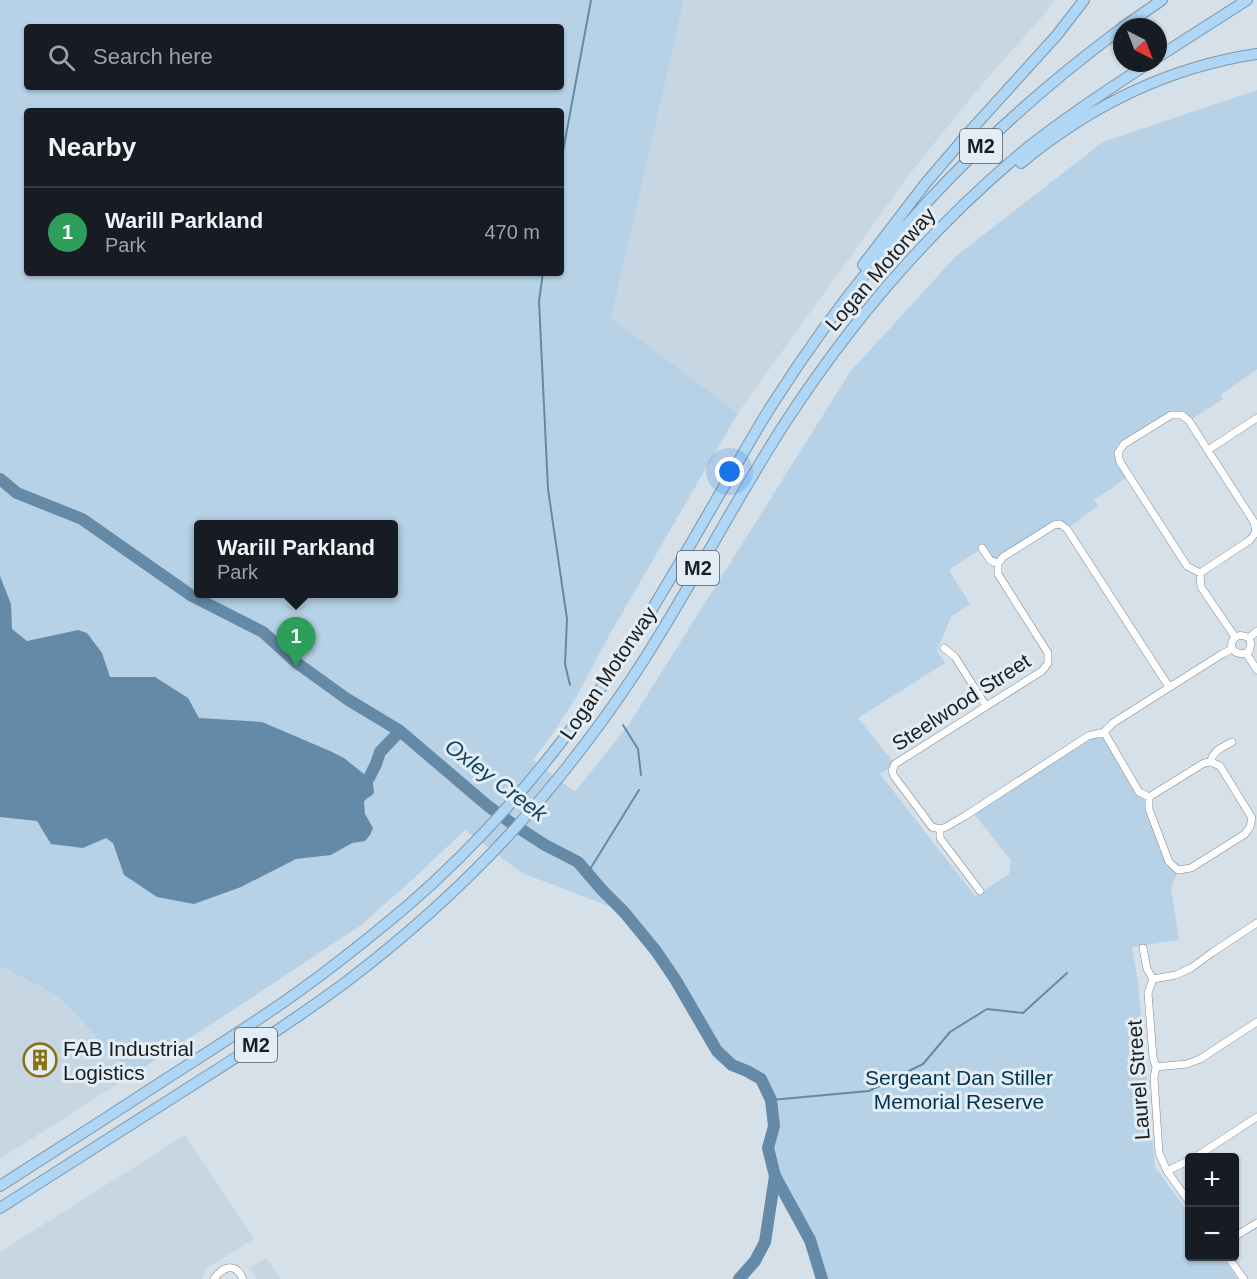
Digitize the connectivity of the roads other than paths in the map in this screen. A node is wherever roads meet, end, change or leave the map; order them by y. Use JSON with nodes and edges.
{"nodes":[{"id":1,"x":1084,"y":0,"type":"edge"},
{"id":2,"x":1162,"y":0,"type":"edge"},
{"id":3,"x":1247,"y":0,"type":"edge"},
{"id":4,"x":1135,"y":18,"type":"edge"},
{"id":5,"x":1113,"y":34,"type":"edge"},
{"id":6,"x":1167,"y":51,"type":"edge"},
{"id":7,"x":1257,"y":54,"type":"edge"},
{"id":8,"x":1135,"y":72,"type":"edge"},
{"id":9,"x":958,"y":211,"type":"junction"},
{"id":10,"x":857,"y":283,"type":"junction"},
{"id":11,"x":1257,"y":418,"type":"edge"},
{"id":12,"x":1208,"y":450,"type":"junction"},
{"id":13,"x":982,"y":548,"type":"dead end"},
{"id":14,"x":998,"y":564,"type":"junction"},
{"id":15,"x":1200,"y":573,"type":"junction"},
{"id":16,"x":1257,"y":631,"type":"edge"},
{"id":17,"x":1235,"y":637,"type":"junction"},
{"id":18,"x":1249,"y":638,"type":"junction"},
{"id":19,"x":944,"y":648,"type":"dead end"},
{"id":20,"x":1232,"y":649,"type":"junction"},
{"id":21,"x":1246,"y":653,"type":"junction"},
{"id":22,"x":1257,"y":670,"type":"edge"},
{"id":23,"x":1169,"y":687,"type":"junction"},
{"id":24,"x":986,"y":706,"type":"junction"},
{"id":25,"x":1104,"y":732,"type":"junction"},
{"id":26,"x":1232,"y":742,"type":"dead end"},
{"id":27,"x":1211,"y":762,"type":"junction"},
{"id":28,"x":1149,"y":797,"type":"junction"},
{"id":29,"x":940,"y":829,"type":"junction"},
{"id":30,"x":980,"y":891,"type":"dead end"},
{"id":31,"x":1257,"y":923,"type":"edge"},
{"id":32,"x":1143,"y":948,"type":"dead end"},
{"id":33,"x":1153,"y":979,"type":"junction"},
{"id":34,"x":1257,"y":1022,"type":"edge"},
{"id":35,"x":1156,"y":1067,"type":"junction"},
{"id":36,"x":1257,"y":1117,"type":"edge"},
{"id":37,"x":1202,"y":1153,"type":"edge"},
{"id":38,"x":1185,"y":1162,"type":"edge"},
{"id":39,"x":1167,"y":1171,"type":"junction"},
{"id":40,"x":0,"y":1186,"type":"edge"},
{"id":41,"x":1185,"y":1196,"type":"edge"},
{"id":42,"x":0,"y":1208,"type":"edge"},
{"id":43,"x":1257,"y":1222,"type":"edge"},
{"id":44,"x":1239,"y":1234,"type":"edge"},
{"id":45,"x":1230,"y":1261,"type":"edge"},
{"id":46,"x":214,"y":1279,"type":"edge"},
{"id":47,"x":243,"y":1279,"type":"edge"},
{"id":48,"x":1244,"y":1279,"type":"edge"}],
"edges":[{"from":1,"to":10,"type":"highway"},
{"from":2,"to":4,"type":"highway","name":"Logan Motorway","number":"M2"},
{"from":3,"to":6,"type":"highway"},
{"from":5,"to":10,"type":"highway","name":"Logan Motorway","number":"M2"},
{"from":7,"to":9,"type":"highway"},
{"from":8,"to":9,"type":"highway","name":"Logan Motorway","number":"M2"},
{"from":9,"to":42,"type":"highway","name":"Logan Motorway","number":"M2"},
{"from":10,"to":40,"type":"highway","name":"Logan Motorway","number":"M2"},
{"from":11,"to":12,"type":"street"},
{"from":12,"to":15,"type":"street"},
{"from":12,"to":15,"type":"street"},
{"from":13,"to":14,"type":"street","name":"Steelwood Street"},
{"from":14,"to":23,"type":"street"},
{"from":14,"to":24,"type":"street","name":"Steelwood Street"},
{"from":15,"to":17,"type":"street"},
{"from":16,"to":18,"type":"street"},
{"from":17,"to":18,"type":"street"},
{"from":17,"to":20,"type":"street"},
{"from":18,"to":21,"type":"street"},
{"from":19,"to":24,"type":"street"},
{"from":20,"to":21,"type":"street"},
{"from":20,"to":23,"type":"street"},
{"from":21,"to":22,"type":"street"},
{"from":23,"to":25,"type":"street"},
{"from":24,"to":29,"type":"street","name":"Steelwood Street"},
{"from":25,"to":28,"type":"street"},
{"from":25,"to":29,"type":"street"},
{"from":26,"to":27,"type":"street"},
{"from":27,"to":28,"type":"street"},
{"from":27,"to":28,"type":"street"},
{"from":29,"to":30,"type":"street"},
{"from":31,"to":33,"type":"street"},
{"from":32,"to":33,"type":"street","name":"Laurel Street"},
{"from":33,"to":35,"type":"street","name":"Laurel Street"},
{"from":34,"to":35,"type":"street"},
{"from":35,"to":39,"type":"street","name":"Laurel Street"},
{"from":36,"to":37,"type":"street"},
{"from":38,"to":39,"type":"street"},
{"from":39,"to":41,"type":"street","name":"Laurel Street"},
{"from":43,"to":44,"type":"street"},
{"from":45,"to":48,"type":"street"},
{"from":46,"to":47,"type":"street"}]}
